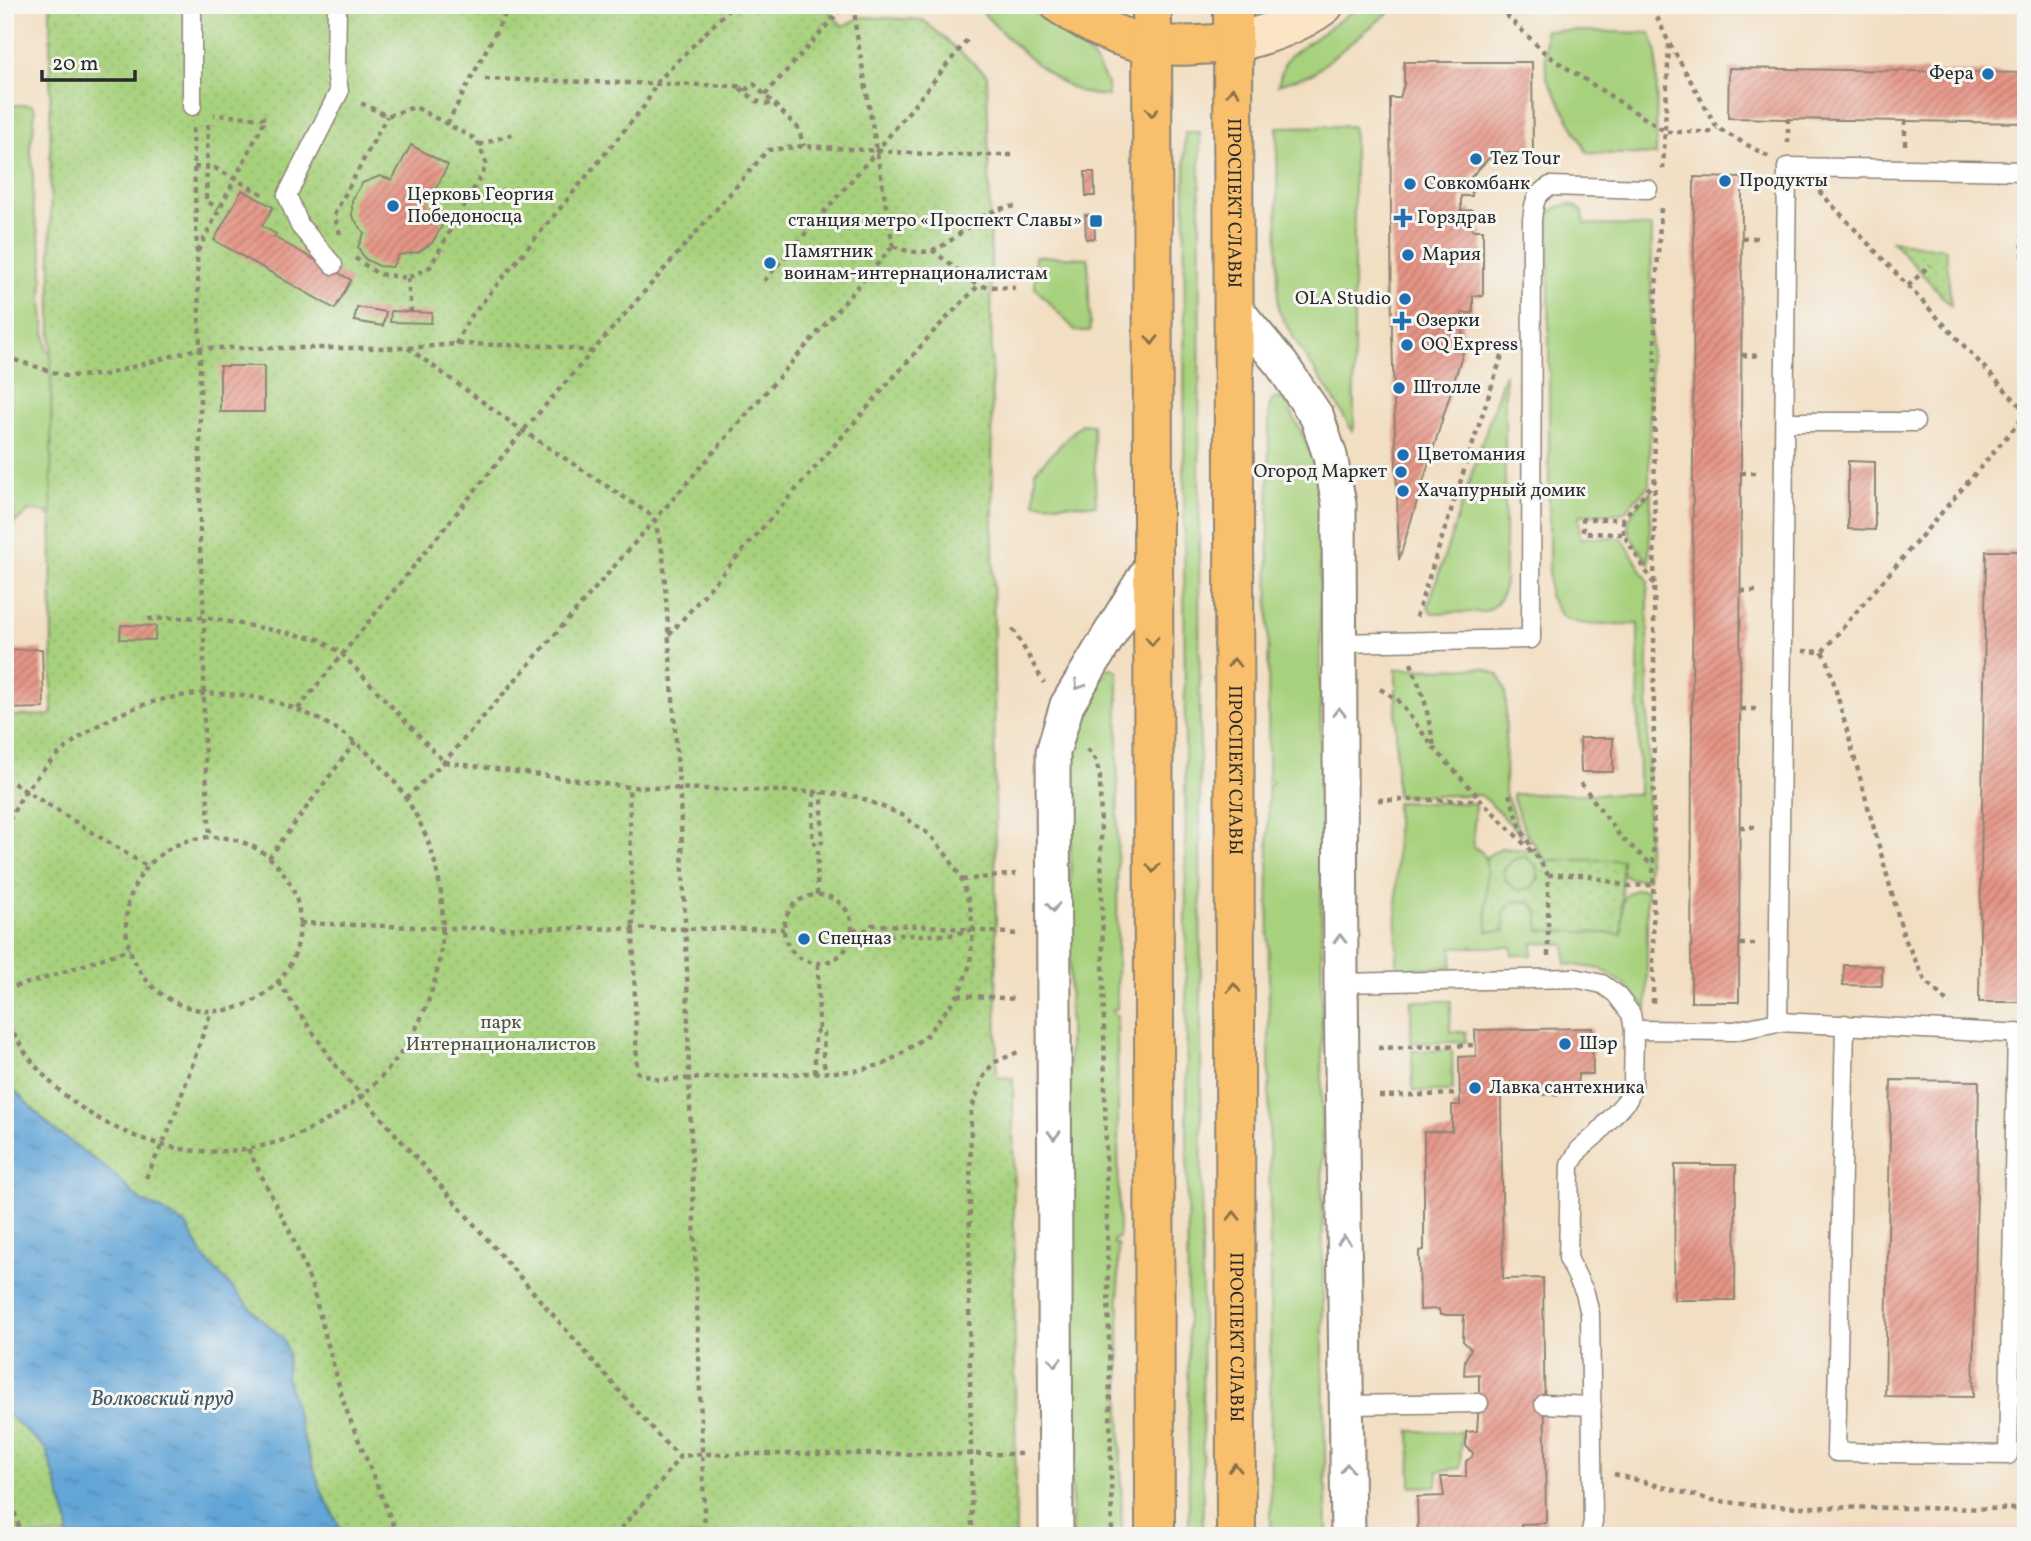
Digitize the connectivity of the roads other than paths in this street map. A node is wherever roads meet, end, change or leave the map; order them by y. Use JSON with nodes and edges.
{"nodes":[{"id":1,"x":192,"y":5,"type":"edge"},
{"id":2,"x":337,"y":5,"type":"edge"},
{"id":3,"x":1061,"y":5,"type":"edge"},
{"id":4,"x":1152,"y":5,"type":"edge"},
{"id":5,"x":1233,"y":5,"type":"edge"},
{"id":6,"x":1324,"y":5,"type":"edge"},
{"id":7,"x":1152,"y":44,"type":"junction"},
{"id":8,"x":1233,"y":44,"type":"junction"},
{"id":9,"x":192,"y":106,"type":"road end"},
{"id":10,"x":2026,"y":171,"type":"edge"},
{"id":11,"x":1648,"y":189,"type":"dead end"},
{"id":12,"x":333,"y":265,"type":"dead end"},
{"id":13,"x":1234,"y":307,"type":"junction"},
{"id":14,"x":1785,"y":422,"type":"junction"},
{"id":15,"x":1915,"y":422,"type":"dead end"},
{"id":16,"x":1152,"y":564,"type":"junction"},
{"id":17,"x":1338,"y":643,"type":"junction"},
{"id":18,"x":1341,"y":983,"type":"junction"},
{"id":19,"x":1778,"y":1022,"type":"junction"},
{"id":20,"x":1845,"y":1024,"type":"junction"},
{"id":21,"x":1634,"y":1030,"type":"junction"},
{"id":22,"x":2021,"y":1033,"type":"edge"},
{"id":23,"x":1479,"y":1403,"type":"dead end"},
{"id":24,"x":1544,"y":1404,"type":"dead end"},
{"id":25,"x":1346,"y":1405,"type":"junction"},
{"id":26,"x":1592,"y":1406,"type":"junction"},
{"id":27,"x":1056,"y":1536,"type":"edge"},
{"id":28,"x":1155,"y":1536,"type":"edge"},
{"id":29,"x":1236,"y":1536,"type":"edge"},
{"id":30,"x":1348,"y":1536,"type":"edge"},
{"id":31,"x":1590,"y":1536,"type":"edge"}],
"edges":[{"from":1,"to":9,"type":"lane"},
{"from":2,"to":12,"type":"lane"},
{"from":3,"to":7,"type":"main road"},
{"from":4,"to":7,"type":"main road"},
{"from":5,"to":8,"type":"main road","name":"ПРОСПЕКТ СЛАВЫ"},
{"from":6,"to":8,"type":"main road"},
{"from":7,"to":8,"type":"main road"},
{"from":7,"to":16,"type":"main road","one_way":true},
{"from":13,"to":8,"type":"main road","name":"ПРОСПЕКТ СЛАВЫ","one_way":true},
{"from":10,"to":14,"type":"lane"},
{"from":11,"to":17,"type":"lane"},
{"from":13,"to":17,"type":"street"},
{"from":29,"to":13,"type":"main road","name":"ПРОСПЕКТ СЛАВЫ","one_way":true},
{"from":14,"to":15,"type":"lane"},
{"from":14,"to":19,"type":"lane"},
{"from":16,"to":27,"type":"street","one_way":true},
{"from":16,"to":28,"type":"main road","one_way":true},
{"from":18,"to":17,"type":"street","one_way":true},
{"from":18,"to":21,"type":"lane"},
{"from":25,"to":18,"type":"street","one_way":true},
{"from":19,"to":20,"type":"lane"},
{"from":19,"to":21,"type":"lane"},
{"from":20,"to":22,"type":"lane"},
{"from":20,"to":22,"type":"lane"},
{"from":21,"to":26,"type":"lane"},
{"from":23,"to":25,"type":"lane"},
{"from":24,"to":26,"type":"lane"},
{"from":30,"to":25,"type":"street","one_way":true},
{"from":26,"to":31,"type":"lane"}]}
